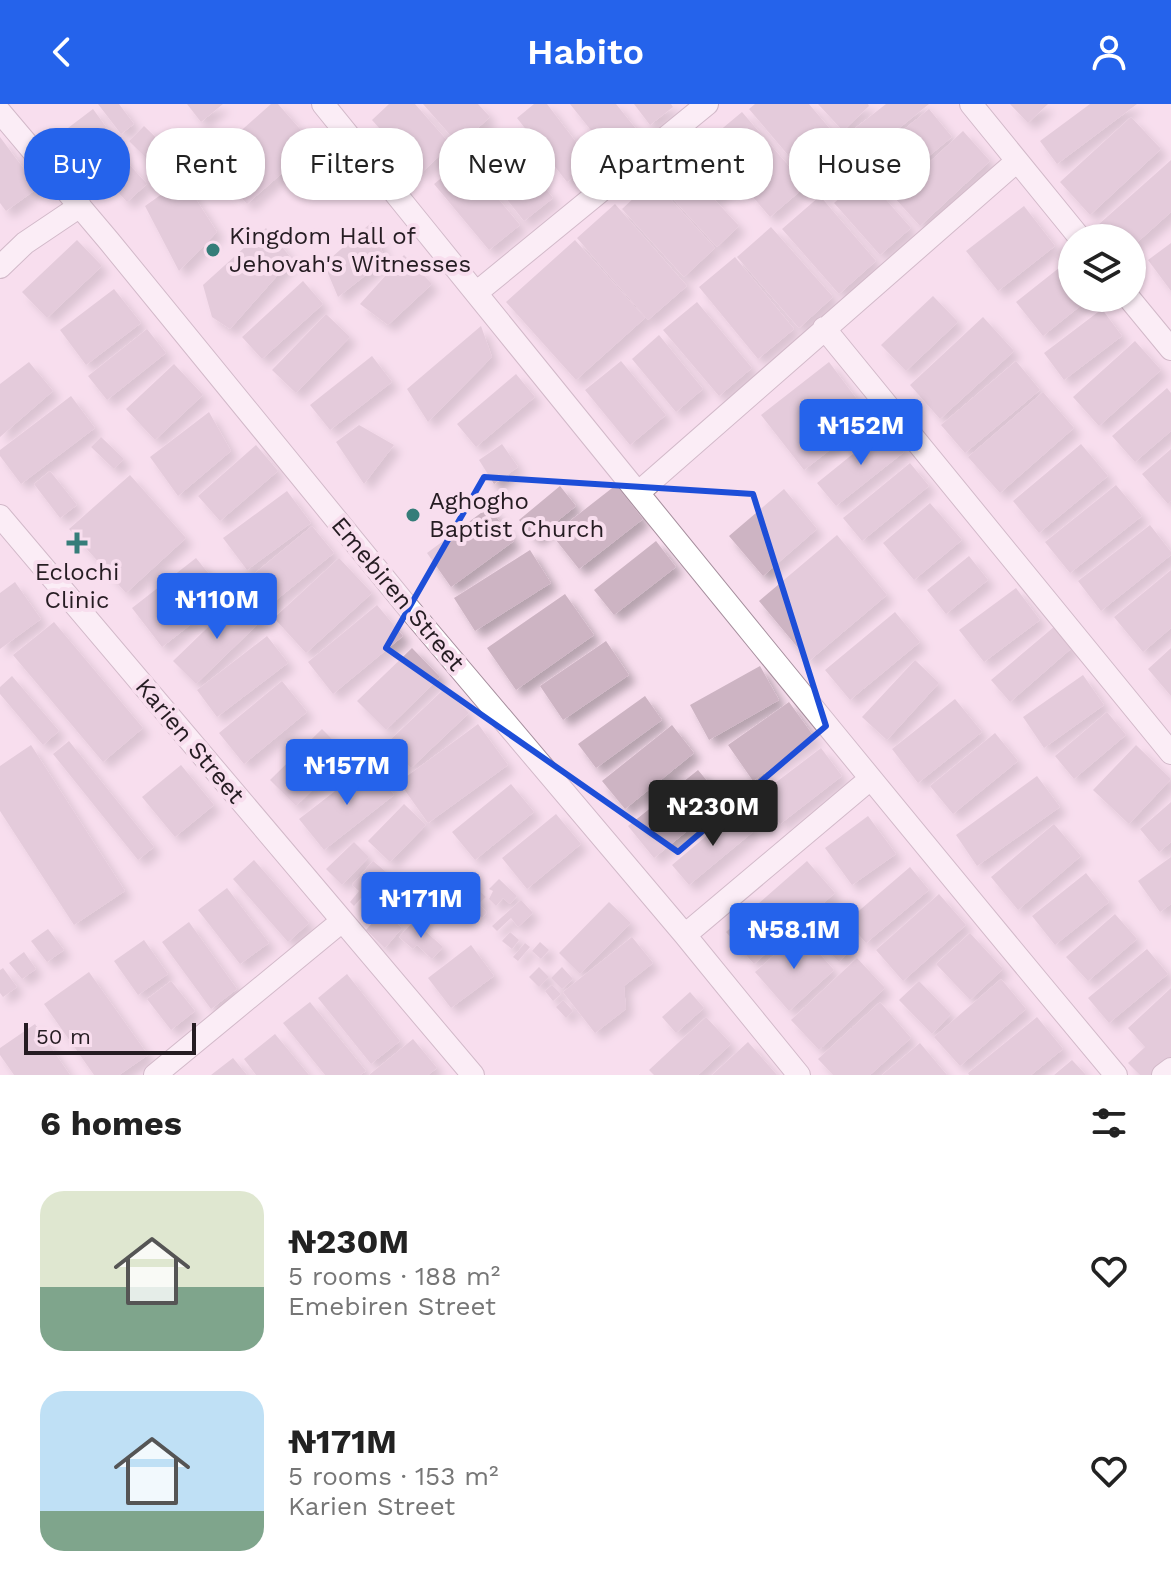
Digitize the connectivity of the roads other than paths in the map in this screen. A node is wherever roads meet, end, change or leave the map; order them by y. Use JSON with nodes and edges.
{"nodes":[{"id":1,"x":323,"y":104,"type":"edge"},
{"id":2,"x":707,"y":104,"type":"edge"},
{"id":3,"x":971,"y":104,"type":"edge"},
{"id":4,"x":0,"y":112,"type":"edge"},
{"id":5,"x":1017,"y":161,"type":"junction"},
{"id":6,"x":80,"y":206,"type":"junction"},
{"id":7,"x":1069,"y":224,"type":"edge"},
{"id":8,"x":0,"y":267,"type":"edge"},
{"id":9,"x":476,"y":293,"type":"junction"},
{"id":10,"x":1141,"y":312,"type":"edge"},
{"id":11,"x":824,"y":328,"type":"junction"},
{"id":12,"x":1171,"y":349,"type":"edge"},
{"id":13,"x":639,"y":492,"type":"junction"},
{"id":14,"x":0,"y":516,"type":"edge"},
{"id":15,"x":1171,"y":753,"type":"edge"},
{"id":16,"x":869,"y":780,"type":"junction"},
{"id":17,"x":342,"y":921,"type":"junction"},
{"id":18,"x":685,"y":935,"type":"junction"},
{"id":19,"x":1171,"y":1069,"type":"edge"},
{"id":20,"x":155,"y":1075,"type":"edge"},
{"id":21,"x":473,"y":1075,"type":"edge"},
{"id":22,"x":799,"y":1075,"type":"edge"},
{"id":23,"x":1116,"y":1075,"type":"edge"},
{"id":24,"x":1163,"y":1075,"type":"edge"}],
"edges":[{"from":1,"to":9,"type":"street"},
{"from":2,"to":9,"type":"street"},
{"from":3,"to":5,"type":"street"},
{"from":4,"to":6,"type":"street","name":"Emebiren Street"},
{"from":5,"to":7,"type":"street"},
{"from":5,"to":11,"type":"street"},
{"from":6,"to":8,"type":"street"},
{"from":6,"to":18,"type":"street","name":"Emebiren Street"},
{"from":9,"to":13,"type":"street"},
{"from":10,"to":12,"type":"street"},
{"from":11,"to":13,"type":"street"},
{"from":11,"to":15,"type":"street"},
{"from":13,"to":16,"type":"street"},
{"from":14,"to":17,"type":"street","name":"Karien Street"},
{"from":16,"to":18,"type":"street"},
{"from":16,"to":23,"type":"street"},
{"from":17,"to":20,"type":"street"},
{"from":17,"to":21,"type":"street","name":"Karien Street"},
{"from":18,"to":22,"type":"street","name":"Emebiren Street"},
{"from":19,"to":24,"type":"street"}]}
